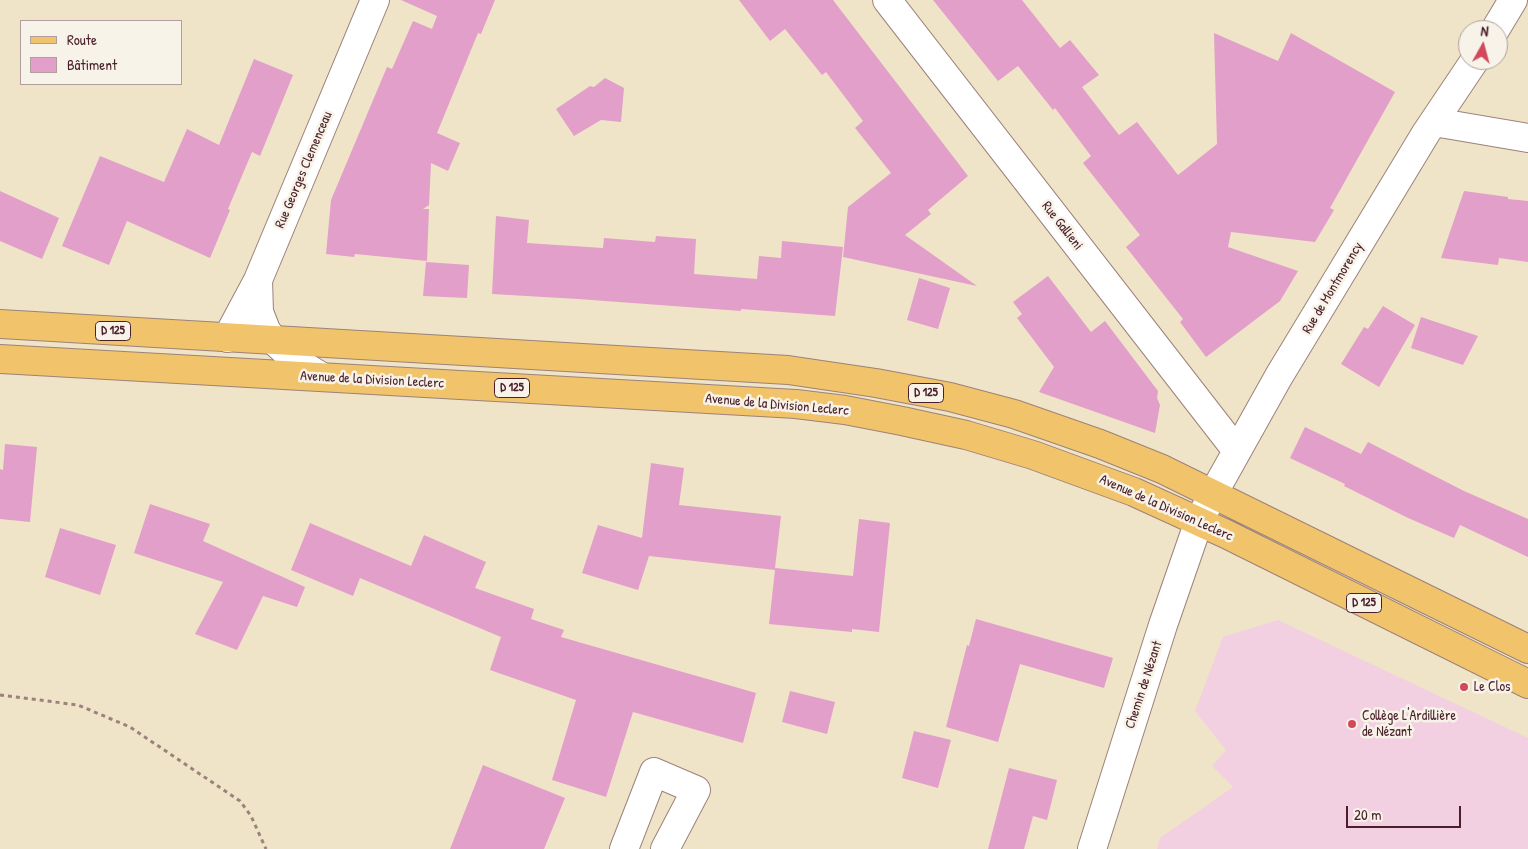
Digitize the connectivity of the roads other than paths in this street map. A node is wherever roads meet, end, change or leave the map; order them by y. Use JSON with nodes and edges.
{"nodes":[{"id":1,"x":375,"y":0,"type":"edge"},
{"id":2,"x":887,"y":0,"type":"edge"},
{"id":3,"x":1513,"y":0,"type":"edge"},
{"id":4,"x":1501,"y":20,"type":"edge"},
{"id":5,"x":1468,"y":70,"type":"edge"},
{"id":6,"x":1434,"y":122,"type":"junction"},
{"id":7,"x":1528,"y":138,"type":"edge"},
{"id":8,"x":258,"y":280,"type":"junction"},
{"id":9,"x":0,"y":324,"type":"edge"},
{"id":10,"x":227,"y":338,"type":"junction"},
{"id":11,"x":273,"y":340,"type":"junction"},
{"id":12,"x":0,"y":359,"type":"edge"},
{"id":13,"x":322,"y":377,"type":"junction"},
{"id":14,"x":1237,"y":451,"type":"junction"},
{"id":15,"x":1213,"y":494,"type":"junction"},
{"id":16,"x":1200,"y":521,"type":"junction"},
{"id":17,"x":1528,"y":649,"type":"edge"},
{"id":18,"x":1528,"y":684,"type":"edge"},
{"id":19,"x":624,"y":849,"type":"edge"},
{"id":20,"x":665,"y":849,"type":"edge"},
{"id":21,"x":1092,"y":849,"type":"edge"}],
"edges":[{"from":1,"to":8,"type":"street","name":"Rue Georges Clemenceau"},
{"from":2,"to":14,"type":"street","name":"Rue Gallieni"},
{"from":3,"to":4,"type":"street"},
{"from":5,"to":6,"type":"street","name":"Rue de Montmorency"},
{"from":6,"to":7,"type":"street"},
{"from":6,"to":14,"type":"street","name":"Rue de Montmorency"},
{"from":8,"to":10,"type":"street","name":"Rue Georges Clemenceau"},
{"from":8,"to":11,"type":"street"},
{"from":9,"to":10,"type":"main road","number":"D 125"},
{"from":10,"to":11,"type":"main road","number":"D 125"},
{"from":11,"to":13,"type":"street"},
{"from":11,"to":15,"type":"main road","number":"D 125"},
{"from":12,"to":13,"type":"main road","name":"Avenue de la Division Leclerc","number":"D 125"},
{"from":13,"to":16,"type":"main road","name":"Avenue de la Division Leclerc","number":"D 125"},
{"from":14,"to":15,"type":"street","name":"Rue de Montmorency"},
{"from":15,"to":16,"type":"street","name":"Rue de Montmorency"},
{"from":15,"to":17,"type":"main road","number":"D 125"},
{"from":16,"to":18,"type":"main road","name":"Avenue de la Division Leclerc","number":"D 125"},
{"from":16,"to":21,"type":"street","name":"Chemin de Nézant"},
{"from":19,"to":20,"type":"street"}]}
